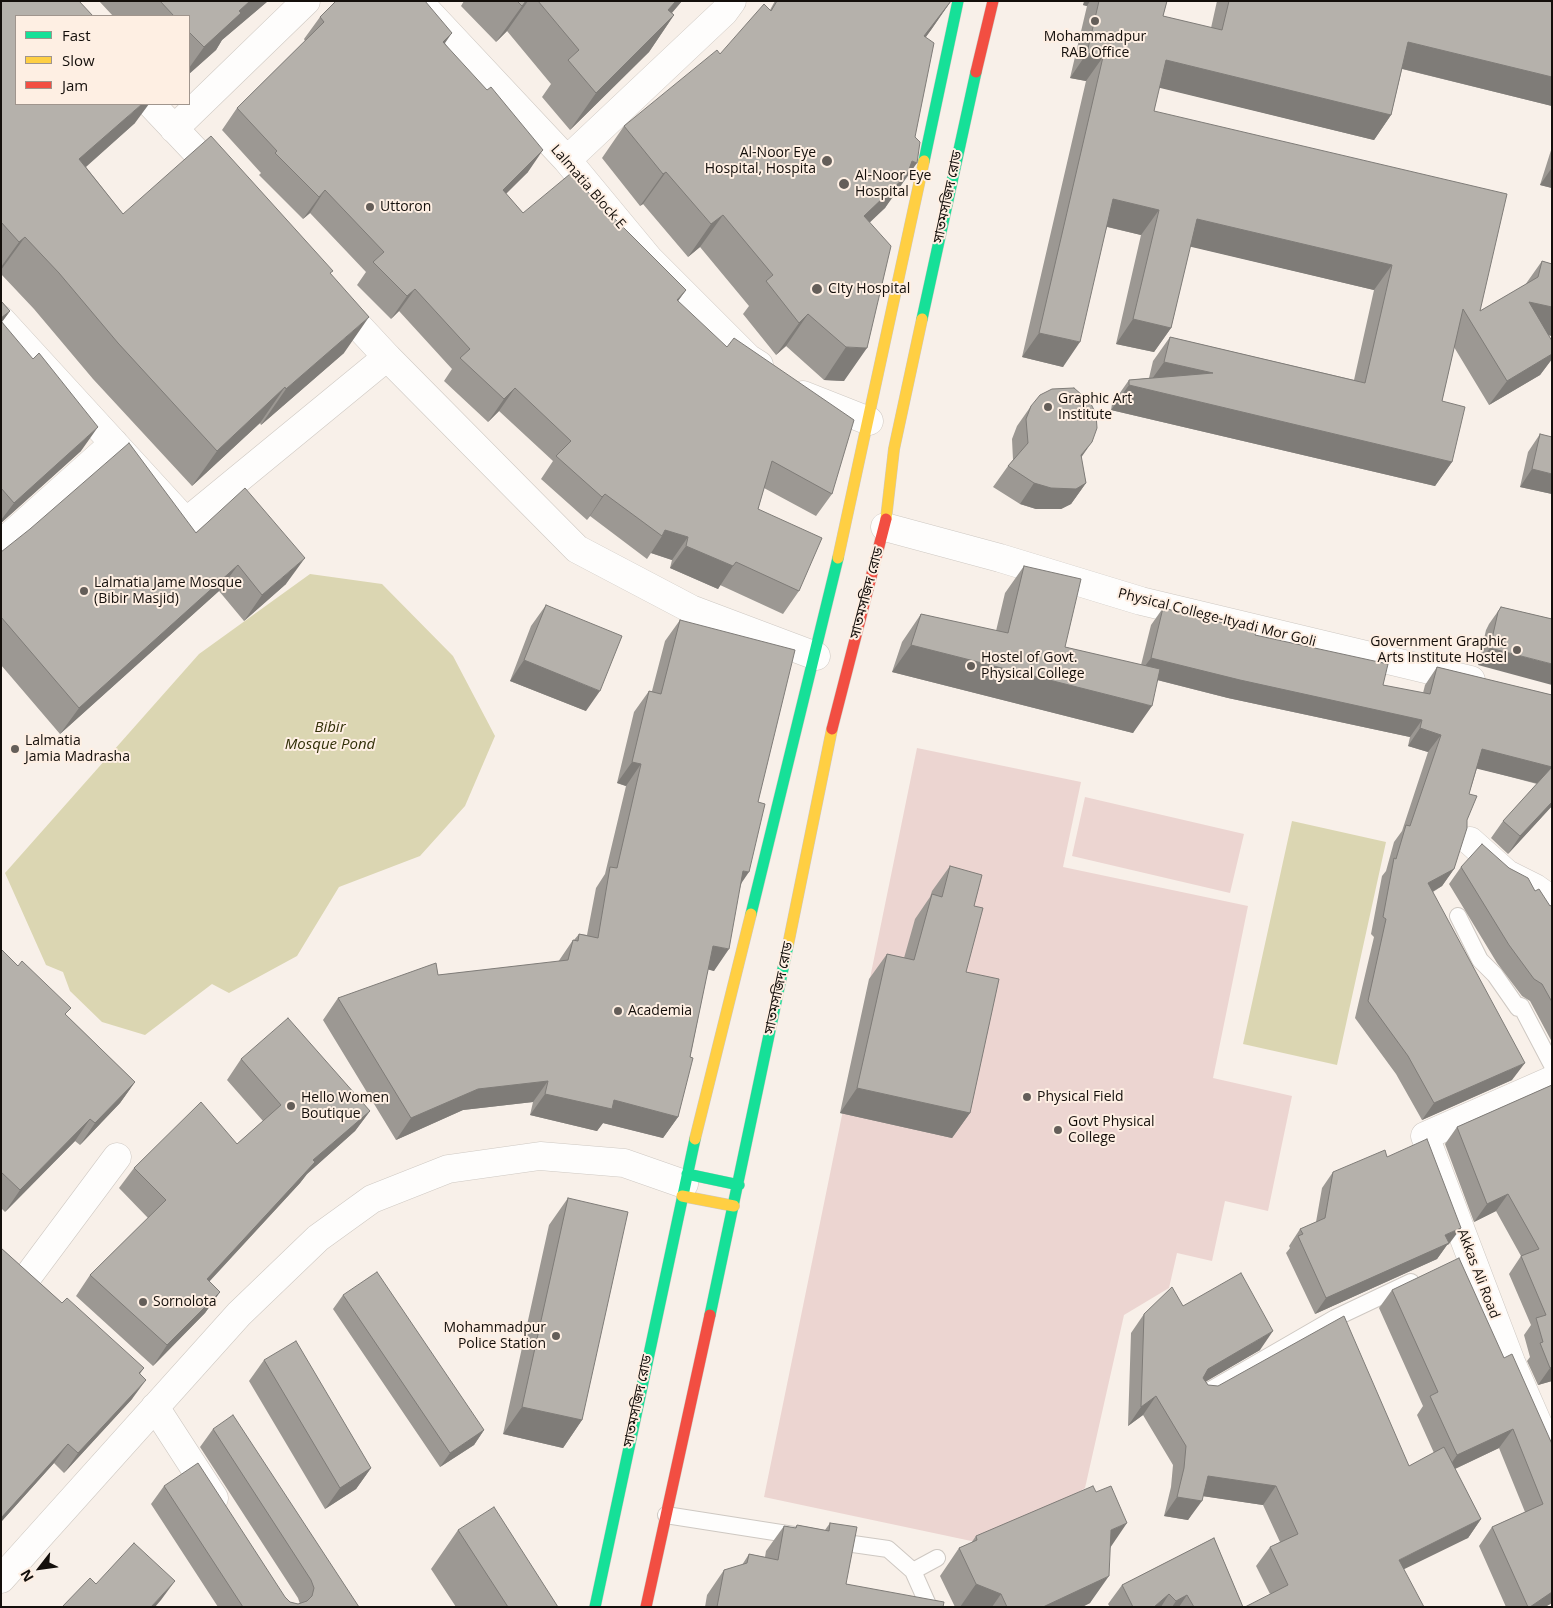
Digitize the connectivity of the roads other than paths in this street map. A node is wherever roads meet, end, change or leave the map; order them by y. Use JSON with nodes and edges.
{"nodes":[{"id":1,"x":306,"y":1,"type":"edge"},
{"id":2,"x":418,"y":1,"type":"edge"},
{"id":3,"x":732,"y":1,"type":"edge"},
{"id":4,"x":958,"y":1,"type":"edge"},
{"id":5,"x":966,"y":1,"type":"edge"},
{"id":6,"x":982,"y":1,"type":"edge"},
{"id":7,"x":993,"y":1,"type":"edge"},
{"id":8,"x":984,"y":38,"type":"junction"},
{"id":9,"x":945,"y":52,"type":"junction"},
{"id":10,"x":152,"y":105,"type":"edge"},
{"id":11,"x":174,"y":129,"type":"junction"},
{"id":12,"x":567,"y":160,"type":"junction"},
{"id":13,"x":241,"y":200,"type":"edge"},
{"id":14,"x":321,"y":286,"type":"edge"},
{"id":15,"x":1,"y":320,"type":"edge"},
{"id":16,"x":387,"y":358,"type":"junction"},
{"id":17,"x":868,"y":421,"type":"junction"},
{"id":18,"x":114,"y":443,"type":"junction"},
{"id":19,"x":885,"y":527,"type":"junction"},
{"id":20,"x":1,"y":544,"type":"edge"},
{"id":21,"x":816,"y":656,"type":"junction"},
{"id":22,"x":1496,"y":686,"type":"edge"},
{"id":23,"x":1470,"y":841,"type":"dead end"},
{"id":24,"x":1552,"y":900,"type":"edge"},
{"id":25,"x":1458,"y":916,"type":"dead end"},
{"id":26,"x":1552,"y":1065,"type":"edge"},
{"id":27,"x":1552,"y":1080,"type":"edge"},
{"id":28,"x":117,"y":1157,"type":"dead end"},
{"id":29,"x":739,"y":1184,"type":"junction"},
{"id":30,"x":684,"y":1185,"type":"junction"},
{"id":31,"x":734,"y":1206,"type":"junction"},
{"id":32,"x":8,"y":1256,"type":"edge"},
{"id":33,"x":1428,"y":1274,"type":"edge"},
{"id":34,"x":29,"y":1275,"type":"junction"},
{"id":35,"x":50,"y":1294,"type":"edge"},
{"id":36,"x":143,"y":1378,"type":"edge"},
{"id":37,"x":1200,"y":1396,"type":"edge"},
{"id":38,"x":159,"y":1402,"type":"junction"},
{"id":39,"x":1552,"y":1456,"type":"edge"},
{"id":40,"x":226,"y":1515,"type":"edge"},
{"id":41,"x":666,"y":1515,"type":"junction"},
{"id":42,"x":936,"y":1558,"type":"dead end"},
{"id":43,"x":912,"y":1571,"type":"junction"},
{"id":44,"x":1,"y":1579,"type":"edge"},
{"id":45,"x":595,"y":1607,"type":"edge"},
{"id":46,"x":646,"y":1607,"type":"edge"},
{"id":47,"x":929,"y":1607,"type":"edge"}],
"edges":[{"from":1,"to":11,"type":"street"},
{"from":2,"to":12,"type":"street","name":"Lalmatia Block E"},
{"from":3,"to":12,"type":"street"},
{"from":4,"to":9,"type":"main road","name":"সাতমসজিদ রোড"},
{"from":5,"to":9,"type":"main road"},
{"from":6,"to":8,"type":"main road"},
{"from":7,"to":8,"type":"main road","name":"সাতমসজিদ রোড"},
{"from":8,"to":19,"type":"main road","name":"সাতমসজিদ রোড"},
{"from":9,"to":17,"type":"main road","name":"সাতমসজিদ রোড"},
{"from":10,"to":11,"type":"street"},
{"from":11,"to":13,"type":"street"},
{"from":12,"to":17,"type":"street","name":"Lalmatia Block E"},
{"from":14,"to":16,"type":"street"},
{"from":15,"to":18,"type":"street"},
{"from":16,"to":18,"type":"street"},
{"from":16,"to":21,"type":"street"},
{"from":17,"to":21,"type":"main road","name":"সাতমসজিদ রোড"},
{"from":18,"to":20,"type":"street"},
{"from":19,"to":22,"type":"street","name":"Physical College-Ityadi Mor Goli"},
{"from":19,"to":29,"type":"main road","name":"সাতমসজিদ রোড"},
{"from":21,"to":30,"type":"main road","name":"সাতমসজিদ রোড"},
{"from":23,"to":24,"type":"street"},
{"from":25,"to":26,"type":"lane"},
{"from":27,"to":39,"type":"street","name":"Akkas Ali Road"},
{"from":28,"to":34,"type":"street"},
{"from":29,"to":30,"type":"main road"},
{"from":29,"to":31,"type":"main road","name":"সাতমসজিদ রোড"},
{"from":30,"to":31,"type":"main road"},
{"from":30,"to":38,"type":"street"},
{"from":30,"to":45,"type":"main road","name":"সাতমসজিদ রোড"},
{"from":31,"to":41,"type":"main road","name":"সাতমসজিদ রোড"},
{"from":32,"to":34,"type":"street"},
{"from":33,"to":37,"type":"lane"},
{"from":34,"to":35,"type":"street"},
{"from":36,"to":38,"type":"street"},
{"from":38,"to":40,"type":"street"},
{"from":38,"to":44,"type":"street"},
{"from":41,"to":43,"type":"lane"},
{"from":41,"to":46,"type":"main road","name":"সাতমসজিদ রোড"},
{"from":42,"to":43,"type":"lane"},
{"from":43,"to":47,"type":"lane"}]}
